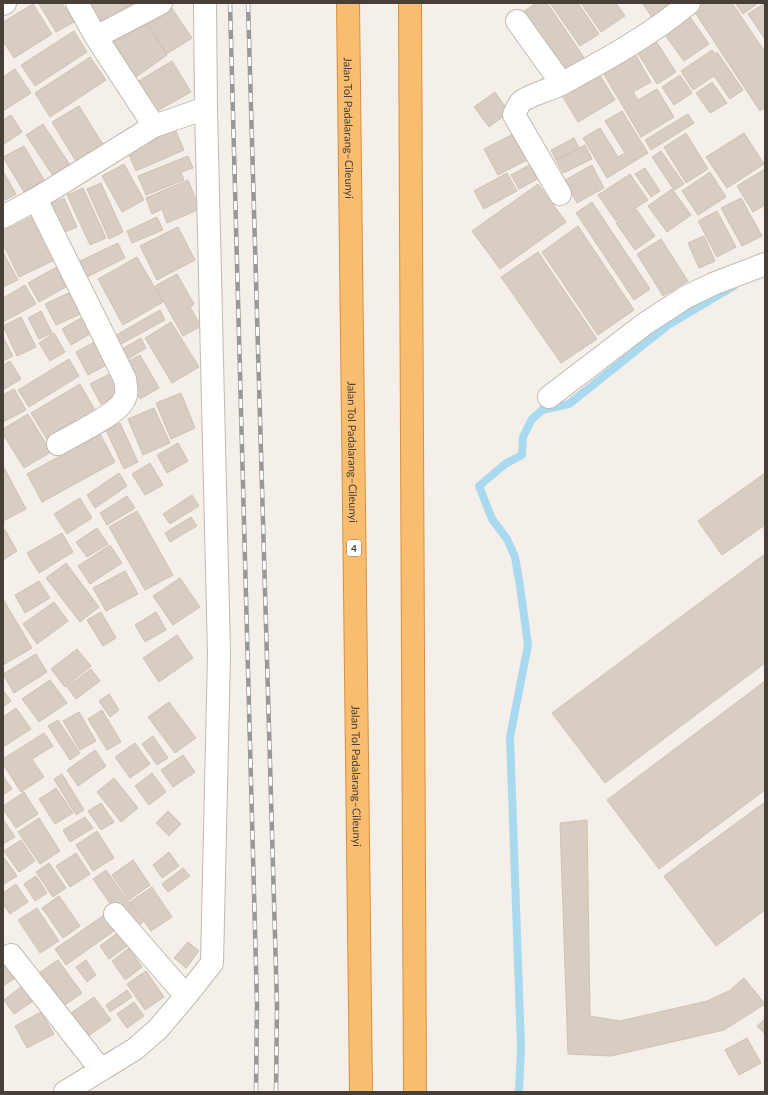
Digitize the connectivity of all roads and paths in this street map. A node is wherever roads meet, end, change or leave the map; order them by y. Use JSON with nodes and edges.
{"nodes":[{"id":1,"x":77,"y":3,"type":"edge"},
{"id":2,"x":161,"y":3,"type":"edge"},
{"id":3,"x":206,"y":3,"type":"edge"},
{"id":4,"x":348,"y":3,"type":"edge"},
{"id":5,"x":410,"y":3,"type":"edge"},
{"id":6,"x":689,"y":3,"type":"edge"},
{"id":7,"x":517,"y":21,"type":"dead end"},
{"id":8,"x":96,"y":37,"type":"junction"},
{"id":9,"x":562,"y":84,"type":"junction"},
{"id":10,"x":206,"y":108,"type":"junction"},
{"id":11,"x":154,"y":126,"type":"junction"},
{"id":12,"x":560,"y":194,"type":"dead end"},
{"id":13,"x":36,"y":199,"type":"junction"},
{"id":14,"x":3,"y":217,"type":"edge"},
{"id":15,"x":765,"y":264,"type":"edge"},
{"id":16,"x":549,"y":397,"type":"dead end"},
{"id":17,"x":58,"y":444,"type":"dead end"},
{"id":18,"x":115,"y":914,"type":"dead end"},
{"id":19,"x":11,"y":955,"type":"dead end"},
{"id":20,"x":186,"y":996,"type":"junction"},
{"id":21,"x":101,"y":1070,"type":"junction"},
{"id":22,"x":65,"y":1092,"type":"edge"},
{"id":23,"x":361,"y":1092,"type":"edge"},
{"id":24,"x":415,"y":1092,"type":"edge"}],
"edges":[{"from":1,"to":8,"type":"street"},
{"from":2,"to":8,"type":"street"},
{"from":3,"to":10,"type":"street"},
{"from":4,"to":23,"type":"highway","name":"Jalan Tol Padalarang–Cileunyi","number":"4"},
{"from":5,"to":24,"type":"highway"},
{"from":6,"to":9,"type":"street"},
{"from":7,"to":9,"type":"street"},
{"from":8,"to":11,"type":"street"},
{"from":9,"to":12,"type":"street"},
{"from":10,"to":11,"type":"street"},
{"from":10,"to":20,"type":"street"},
{"from":11,"to":13,"type":"street"},
{"from":13,"to":14,"type":"street"},
{"from":13,"to":17,"type":"street"},
{"from":15,"to":16,"type":"street"},
{"from":18,"to":20,"type":"street"},
{"from":19,"to":21,"type":"street"},
{"from":20,"to":21,"type":"street"},
{"from":21,"to":22,"type":"street"}]}
